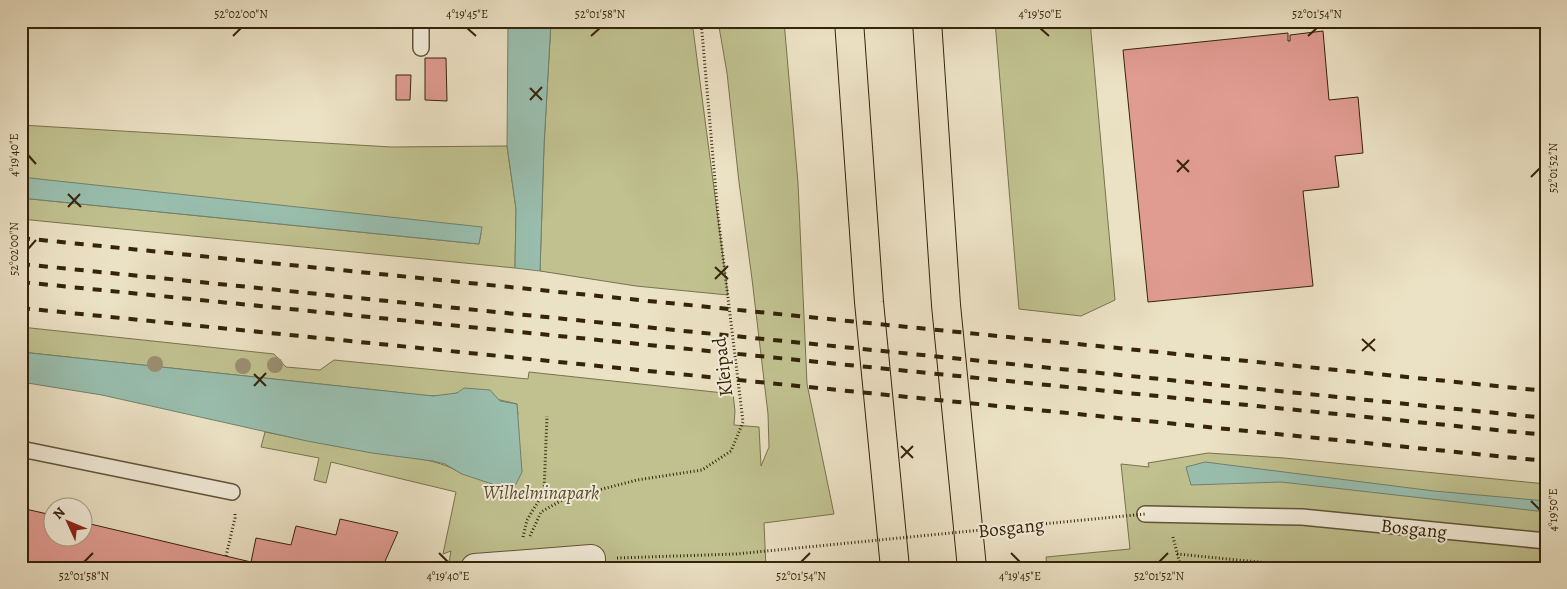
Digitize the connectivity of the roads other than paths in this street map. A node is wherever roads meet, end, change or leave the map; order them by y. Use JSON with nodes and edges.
{"nodes":[{"id":1,"x":421,"y":21,"type":"edge"},
{"id":2,"x":849,"y":21,"type":"edge"},
{"id":3,"x":927,"y":21,"type":"edge"},
{"id":4,"x":421,"y":48,"type":"dead end"},
{"id":5,"x":21,"y":449,"type":"edge"},
{"id":6,"x":232,"y":492,"type":"road end"},
{"id":7,"x":1145,"y":514,"type":"road end"},
{"id":8,"x":1546,"y":541,"type":"edge"},
{"id":9,"x":591,"y":559,"type":"road end"},
{"id":10,"x":475,"y":568,"type":"edge"},
{"id":11,"x":895,"y":568,"type":"edge"},
{"id":12,"x":972,"y":568,"type":"edge"}],
"edges":[{"from":1,"to":4,"type":"lane"},
{"from":2,"to":11,"type":"highway"},
{"from":3,"to":12,"type":"highway"},
{"from":5,"to":6,"type":"lane"},
{"from":7,"to":8,"type":"lane","name":"Bosgang"},
{"from":9,"to":10,"type":"street"}]}
